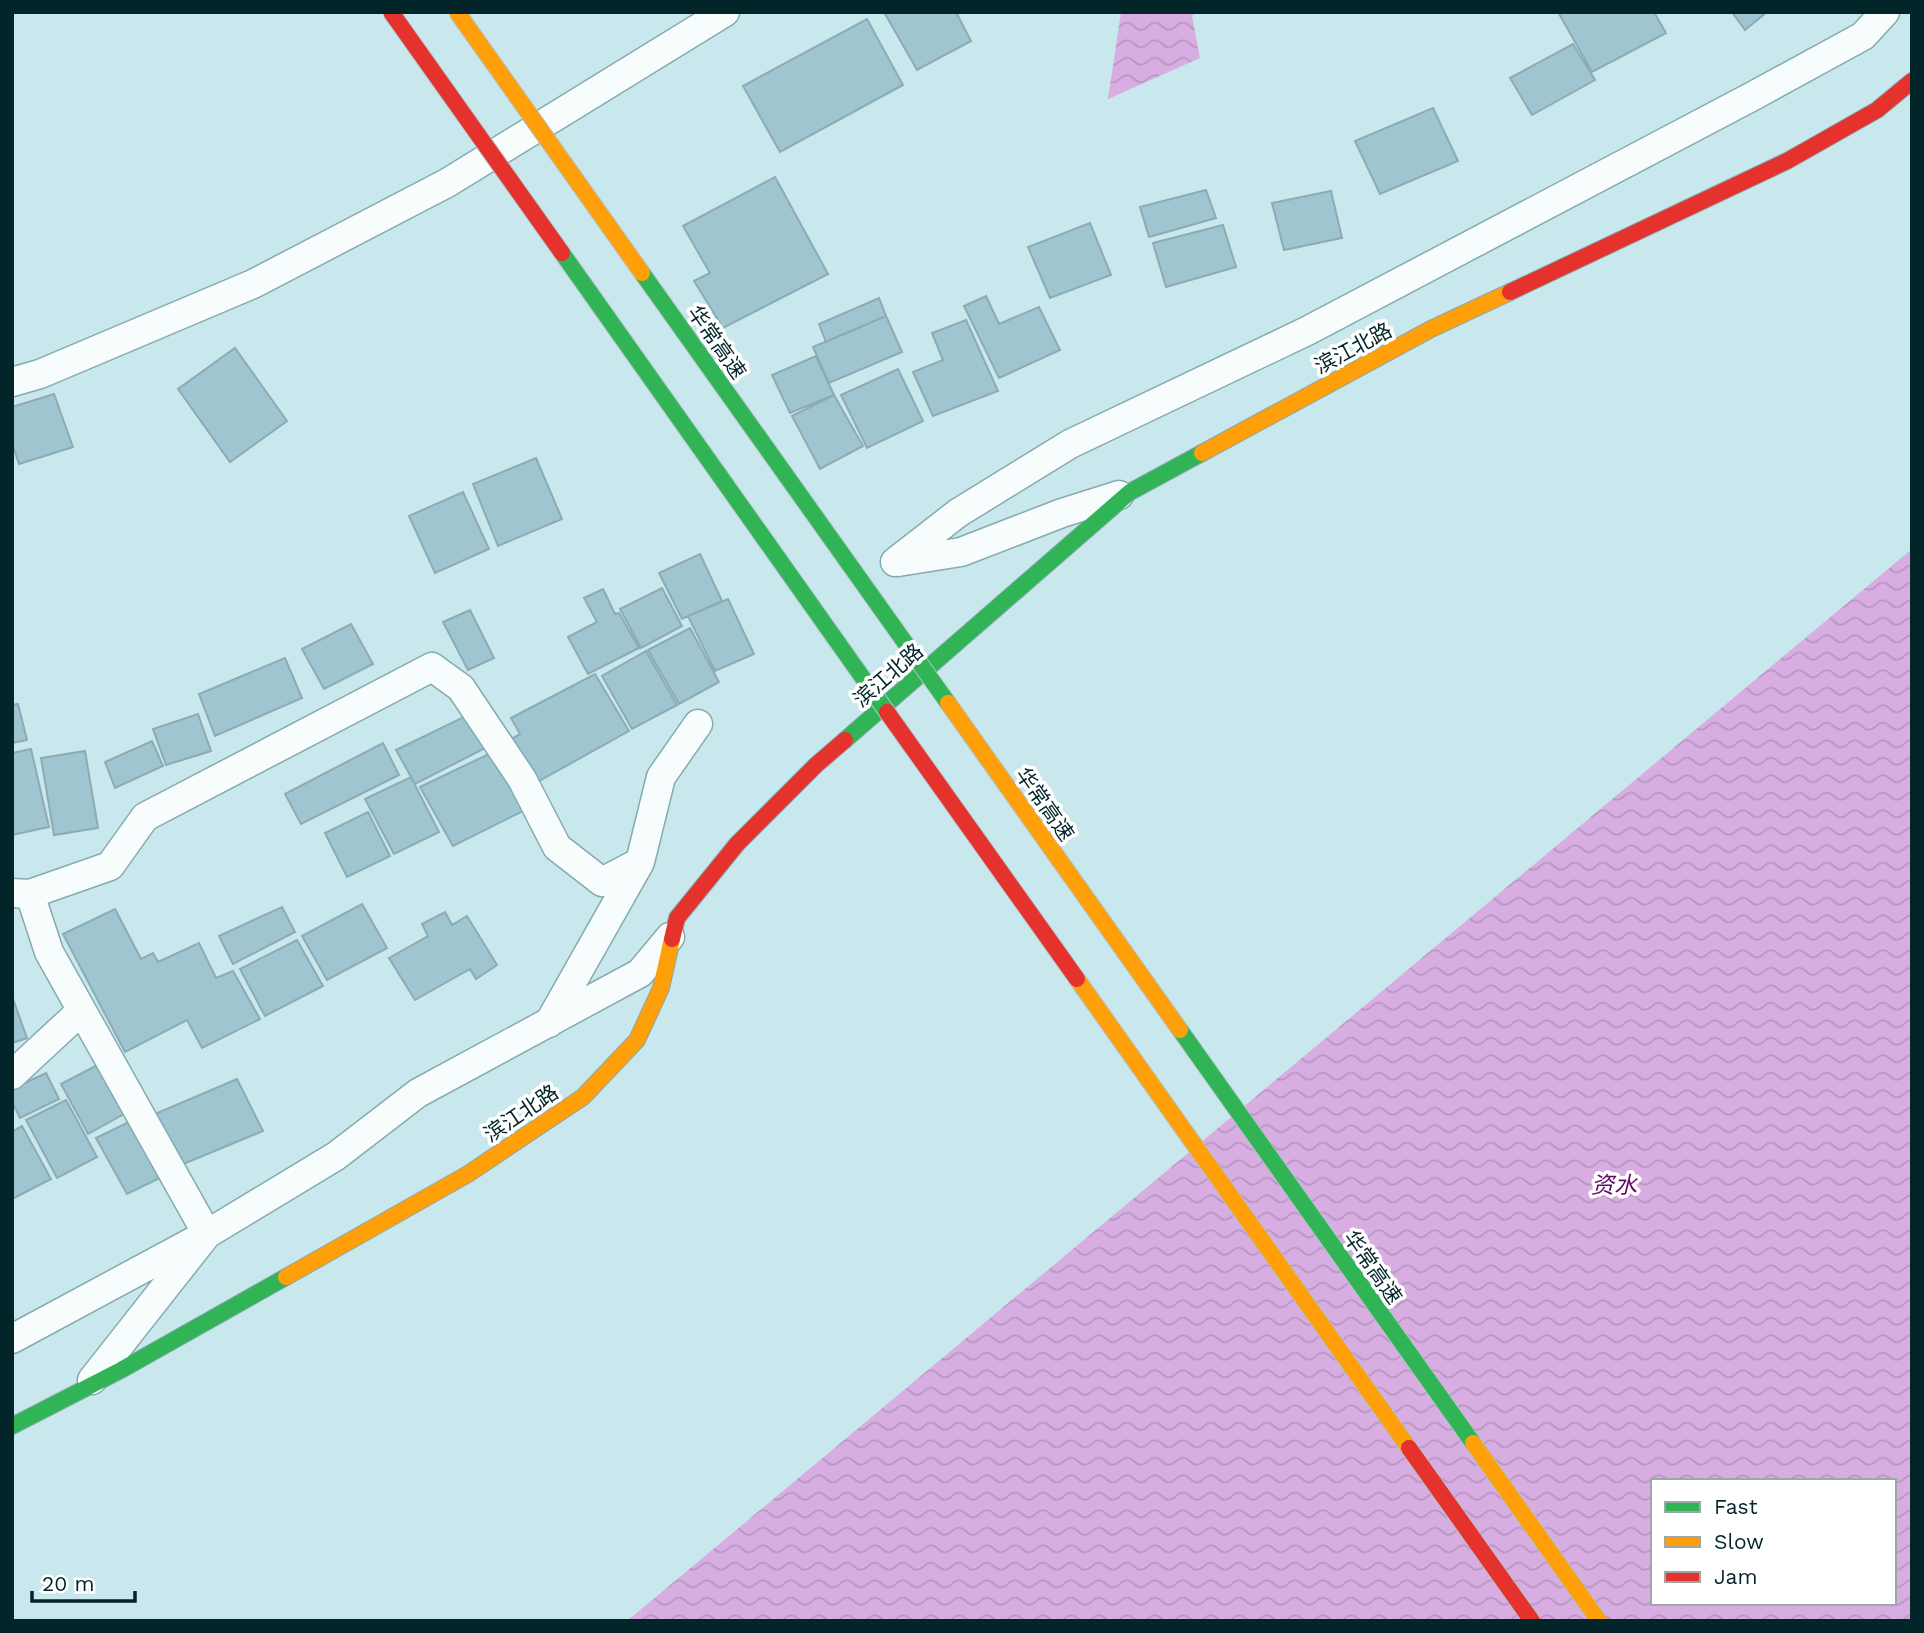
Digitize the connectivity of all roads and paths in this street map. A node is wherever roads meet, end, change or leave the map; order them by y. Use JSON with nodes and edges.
{"nodes":[{"id":1,"x":391,"y":12,"type":"edge"},
{"id":2,"x":457,"y":12,"type":"edge"},
{"id":3,"x":725,"y":12,"type":"edge"},
{"id":4,"x":1885,"y":12,"type":"edge"},
{"id":5,"x":1912,"y":81,"type":"edge"},
{"id":6,"x":12,"y":382,"type":"edge"},
{"id":7,"x":1130,"y":492,"type":"junction"},
{"id":8,"x":698,"y":724,"type":"dead end"},
{"id":9,"x":639,"y":862,"type":"junction"},
{"id":10,"x":21,"y":893,"type":"edge"},
{"id":11,"x":673,"y":933,"type":"junction"},
{"id":12,"x":81,"y":1010,"type":"junction"},
{"id":13,"x":549,"y":1023,"type":"junction"},
{"id":14,"x":12,"y":1075,"type":"edge"},
{"id":15,"x":207,"y":1234,"type":"junction"},
{"id":16,"x":12,"y":1339,"type":"edge"},
{"id":17,"x":86,"y":1388,"type":"junction"},
{"id":18,"x":12,"y":1426,"type":"edge"},
{"id":19,"x":1532,"y":1621,"type":"edge"},
{"id":20,"x":1599,"y":1621,"type":"edge"}],
"edges":[{"from":1,"to":19,"type":"main road","bridge":true},
{"from":2,"to":20,"type":"main road","name":"华常高速","bridge":true},
{"from":3,"to":6,"type":"street"},
{"from":4,"to":7,"type":"street"},
{"from":5,"to":7,"type":"main road","name":"滨江北路"},
{"from":7,"to":11,"type":"main road","name":"滨江北路"},
{"from":8,"to":9,"type":"street"},
{"from":9,"to":10,"type":"street"},
{"from":9,"to":13,"type":"street"},
{"from":10,"to":12,"type":"street"},
{"from":11,"to":13,"type":"street"},
{"from":11,"to":17,"type":"main road","name":"滨江北路"},
{"from":12,"to":14,"type":"street"},
{"from":12,"to":15,"type":"street"},
{"from":13,"to":15,"type":"street"},
{"from":15,"to":16,"type":"street"},
{"from":15,"to":17,"type":"street"},
{"from":17,"to":18,"type":"main road","name":"滨江北路"}]}
